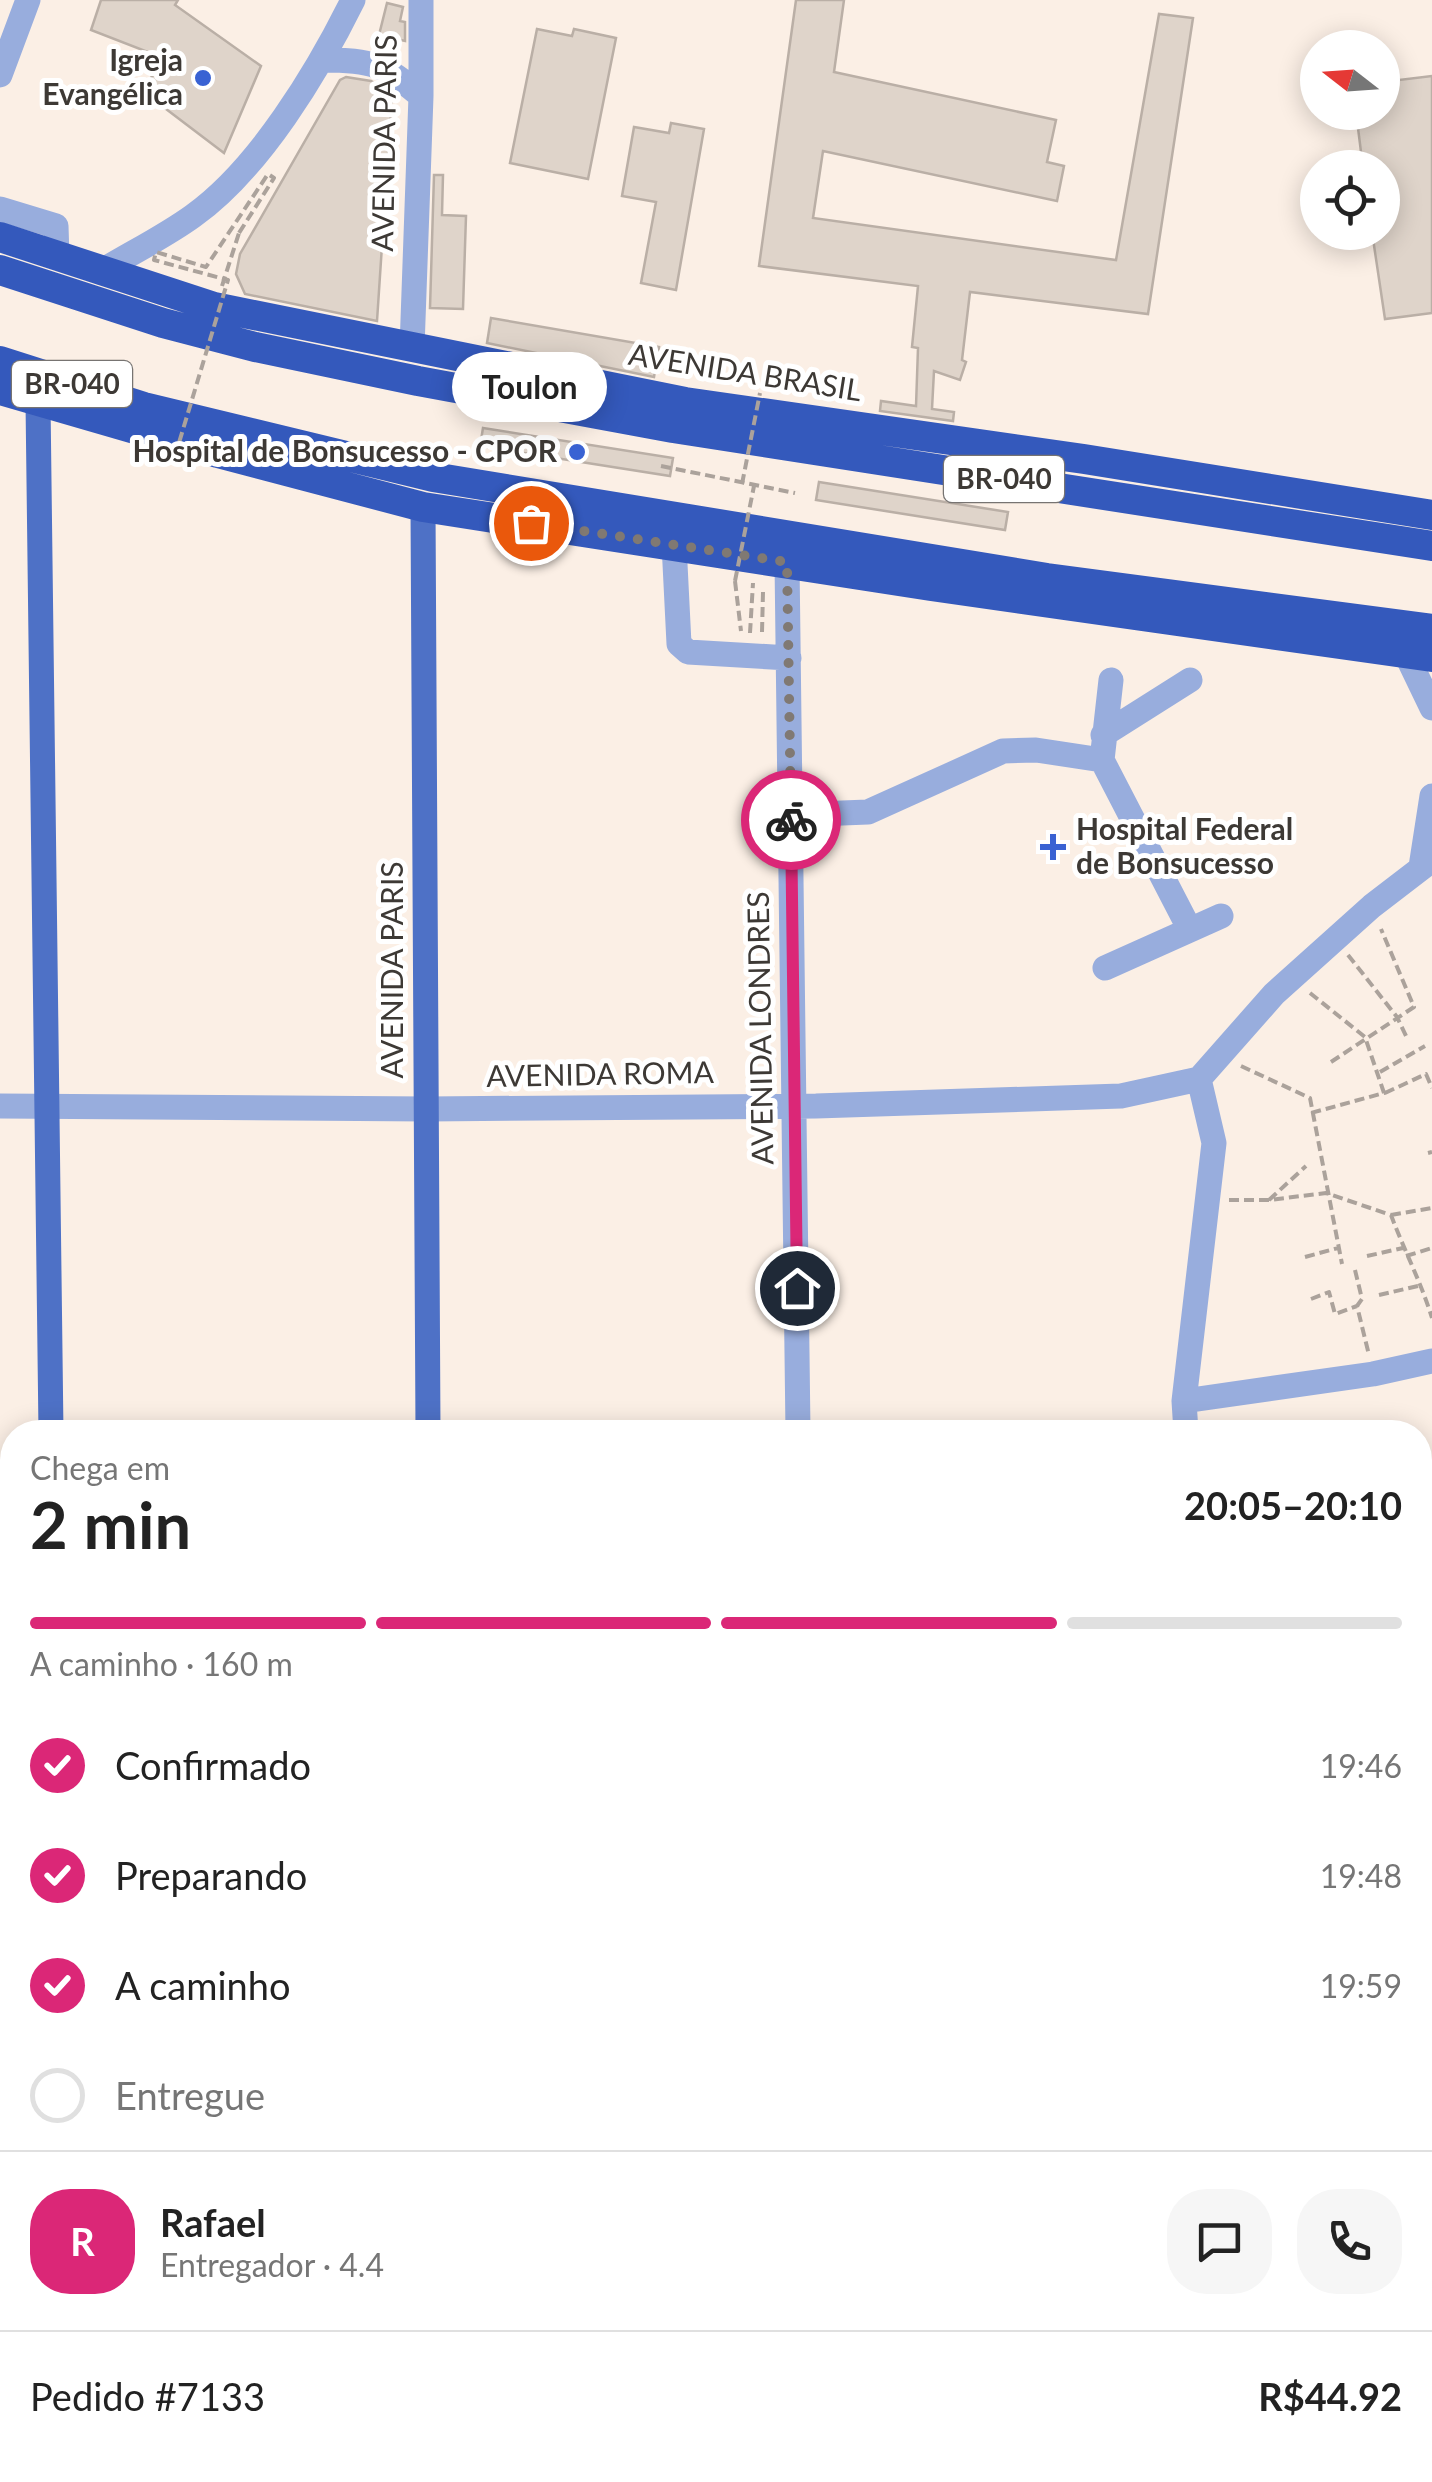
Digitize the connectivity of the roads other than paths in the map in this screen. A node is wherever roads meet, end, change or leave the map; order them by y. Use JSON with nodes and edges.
{"nodes":[{"id":1,"x":28,"y":0,"type":"edge"},
{"id":2,"x":353,"y":0,"type":"edge"},
{"id":3,"x":421,"y":0,"type":"edge"},
{"id":4,"x":324,"y":60,"type":"junction"},
{"id":5,"x":0,"y":75,"type":"edge"},
{"id":6,"x":421,"y":96,"type":"junction"},
{"id":7,"x":0,"y":209,"type":"edge"},
{"id":8,"x":0,"y":237,"type":"edge"},
{"id":9,"x":0,"y":250,"type":"edge"},
{"id":10,"x":57,"y":257,"type":"junction"},
{"id":11,"x":0,"y":270,"type":"edge"},
{"id":12,"x":100,"y":272,"type":"junction"},
{"id":13,"x":412,"y":348,"type":"junction"},
{"id":14,"x":0,"y":361,"type":"edge"},
{"id":15,"x":0,"y":390,"type":"edge"},
{"id":16,"x":38,"y":402,"type":"junction"},
{"id":17,"x":423,"y":507,"type":"junction"},
{"id":18,"x":1432,"y":514,"type":"edge"},
{"id":19,"x":674,"y":544,"type":"junction"},
{"id":20,"x":1432,"y":546,"type":"edge"},
{"id":21,"x":787,"y":562,"type":"junction"},
{"id":22,"x":1432,"y":629,"type":"edge"},
{"id":23,"x":789,"y":651,"type":"junction"},
{"id":24,"x":1419,"y":655,"type":"edge"},
{"id":25,"x":1111,"y":680,"type":"dead end"},
{"id":26,"x":1190,"y":680,"type":"dead end"},
{"id":27,"x":1432,"y":708,"type":"edge"},
{"id":28,"x":1102,"y":748,"type":"junction"},
{"id":29,"x":1432,"y":796,"type":"edge"},
{"id":30,"x":791,"y":815,"type":"junction"},
{"id":31,"x":1427,"y":863,"type":"edge"},
{"id":32,"x":1221,"y":916,"type":"dead end"},
{"id":33,"x":1190,"y":930,"type":"junction"},
{"id":34,"x":1105,"y":968,"type":"dead end"},
{"id":35,"x":1198,"y":1079,"type":"junction"},
{"id":36,"x":0,"y":1106,"type":"edge"},
{"id":37,"x":47,"y":1106,"type":"junction"},
{"id":38,"x":795,"y":1106,"type":"junction"},
{"id":39,"x":427,"y":1110,"type":"junction"},
{"id":40,"x":1432,"y":1361,"type":"edge"},
{"id":41,"x":1184,"y":1402,"type":"junction"},
{"id":42,"x":51,"y":1420,"type":"edge"},
{"id":43,"x":428,"y":1420,"type":"edge"},
{"id":44,"x":798,"y":1420,"type":"edge"},
{"id":45,"x":1185,"y":1420,"type":"edge"}],
"edges":[{"from":1,"to":5,"type":"street"},
{"from":2,"to":4,"type":"street"},
{"from":3,"to":6,"type":"street","name":"AVENIDA PARIS"},
{"from":4,"to":6,"type":"street"},
{"from":4,"to":12,"type":"street"},
{"from":6,"to":13,"type":"street","name":"AVENIDA PARIS"},
{"from":7,"to":10,"type":"street"},
{"from":8,"to":10,"type":"highway","name":"AVENIDA BRASIL"},
{"from":9,"to":12,"type":"highway"},
{"from":10,"to":12,"type":"highway","name":"AVENIDA BRASIL"},
{"from":11,"to":20,"type":"highway","number":"BR-040"},
{"from":12,"to":13,"type":"highway","name":"AVENIDA BRASIL"},
{"from":13,"to":18,"type":"highway","name":"AVENIDA BRASIL"},
{"from":14,"to":22,"type":"highway","number":"BR-040"},
{"from":15,"to":16,"type":"highway"},
{"from":16,"to":17,"type":"highway"},
{"from":16,"to":37,"type":"main road"},
{"from":17,"to":19,"type":"highway"},
{"from":17,"to":39,"type":"main road","name":"AVENIDA PARIS"},
{"from":19,"to":21,"type":"highway"},
{"from":19,"to":23,"type":"street"},
{"from":21,"to":23,"type":"street","name":"AVENIDA LONDRES"},
{"from":21,"to":24,"type":"highway"},
{"from":23,"to":30,"type":"street","name":"AVENIDA LONDRES"},
{"from":24,"to":27,"type":"street"},
{"from":25,"to":28,"type":"street"},
{"from":26,"to":28,"type":"street"},
{"from":28,"to":30,"type":"street"},
{"from":28,"to":33,"type":"street"},
{"from":29,"to":31,"type":"street"},
{"from":30,"to":38,"type":"street","name":"AVENIDA LONDRES"},
{"from":31,"to":35,"type":"street"},
{"from":32,"to":33,"type":"street"},
{"from":33,"to":34,"type":"street"},
{"from":35,"to":38,"type":"street","name":"AVENIDA ROMA"},
{"from":35,"to":41,"type":"street"},
{"from":36,"to":37,"type":"street","name":"AVENIDA ROMA"},
{"from":37,"to":39,"type":"street","name":"AVENIDA ROMA"},
{"from":37,"to":42,"type":"main road"},
{"from":38,"to":39,"type":"street","name":"AVENIDA ROMA"},
{"from":38,"to":44,"type":"street","name":"AVENIDA LONDRES"},
{"from":39,"to":43,"type":"main road","name":"AVENIDA PARIS"},
{"from":40,"to":41,"type":"street"},
{"from":41,"to":45,"type":"street"}]}
